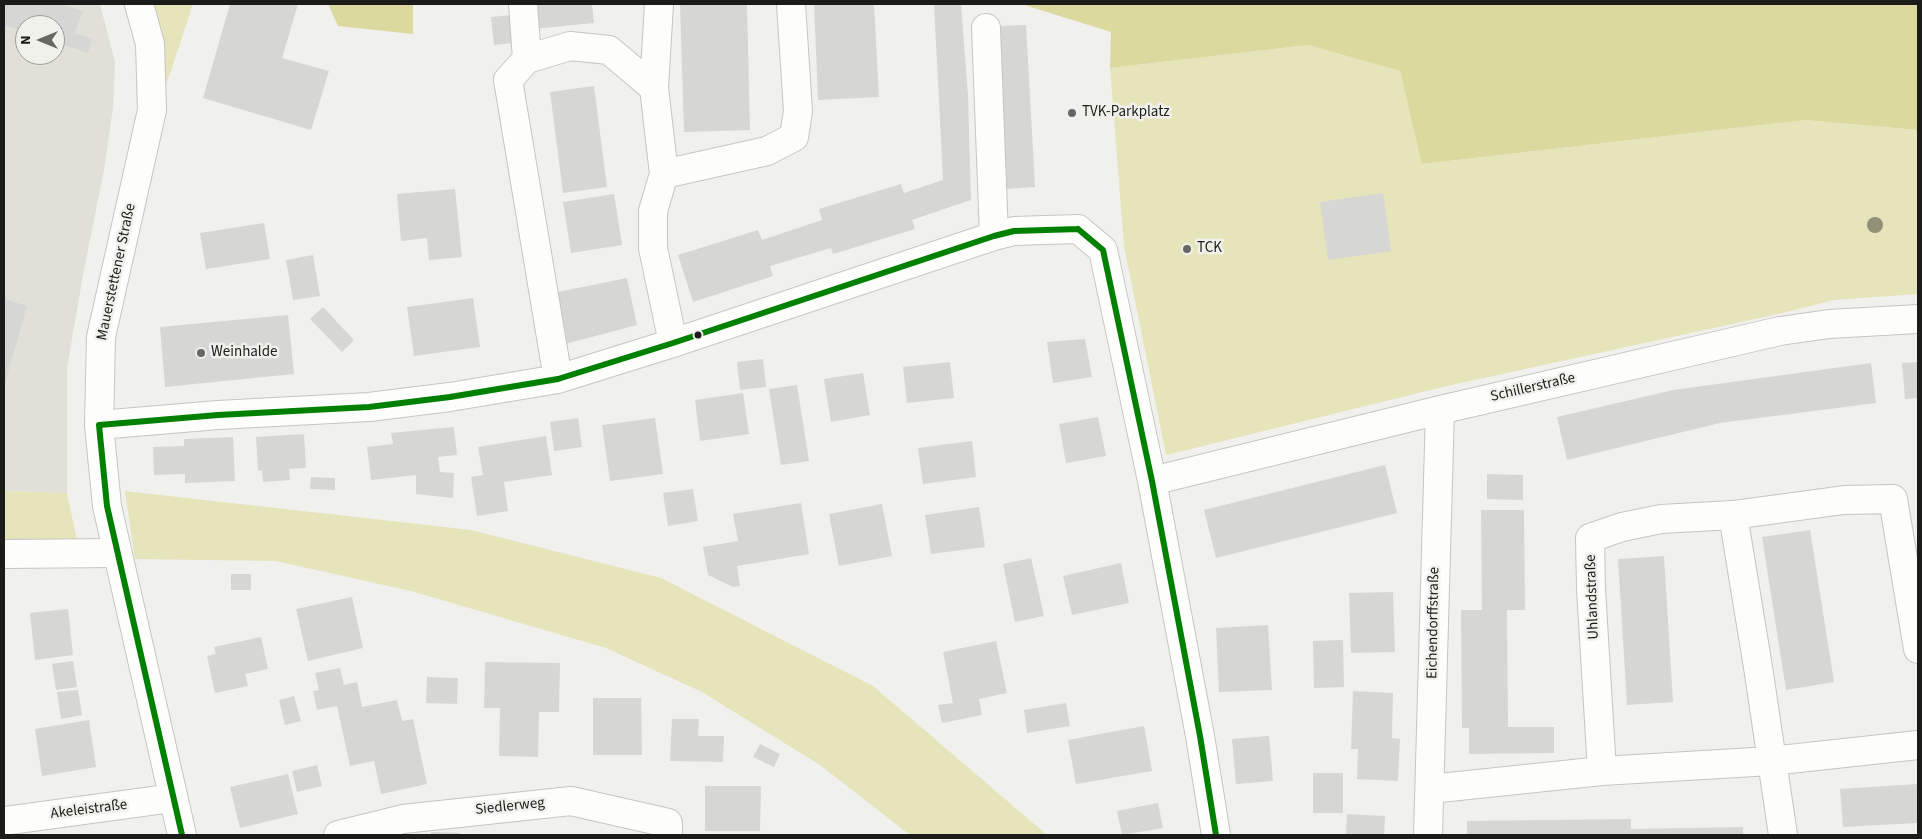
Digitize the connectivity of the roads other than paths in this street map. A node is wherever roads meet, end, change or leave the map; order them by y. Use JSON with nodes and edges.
{"nodes":[{"id":1,"x":139,"y":4,"type":"edge"},
{"id":2,"x":523,"y":4,"type":"edge"},
{"id":3,"x":659,"y":4,"type":"edge"},
{"id":4,"x":791,"y":4,"type":"edge"},
{"id":5,"x":986,"y":28,"type":"dead end"},
{"id":6,"x":527,"y":59,"type":"junction"},
{"id":7,"x":654,"y":88,"type":"junction"},
{"id":8,"x":664,"y":174,"type":"junction"},
{"id":9,"x":994,"y":236,"type":"junction"},
{"id":10,"x":1918,"y":319,"type":"edge"},
{"id":11,"x":673,"y":343,"type":"junction"},
{"id":12,"x":558,"y":380,"type":"junction"},
{"id":13,"x":1440,"y":410,"type":"junction"},
{"id":14,"x":99,"y":425,"type":"junction"},
{"id":15,"x":1152,"y":481,"type":"junction"},
{"id":16,"x":1733,"y":515,"type":"junction"},
{"id":17,"x":117,"y":553,"type":"junction"},
{"id":18,"x":4,"y":554,"type":"edge"},
{"id":19,"x":1918,"y":649,"type":"edge"},
{"id":20,"x":1918,"y":745,"type":"edge"},
{"id":21,"x":1770,"y":761,"type":"junction"},
{"id":22,"x":1602,"y":770,"type":"junction"},
{"id":23,"x":1430,"y":789,"type":"junction"},
{"id":24,"x":173,"y":798,"type":"junction"},
{"id":25,"x":4,"y":821,"type":"edge"},
{"id":26,"x":182,"y":835,"type":"edge"},
{"id":27,"x":338,"y":835,"type":"edge"},
{"id":28,"x":668,"y":835,"type":"edge"},
{"id":29,"x":1216,"y":835,"type":"edge"},
{"id":30,"x":1428,"y":835,"type":"edge"},
{"id":31,"x":1783,"y":835,"type":"edge"}],
"edges":[{"from":1,"to":14,"type":"street","name":"Mauerstettener Straße"},
{"from":2,"to":6,"type":"street"},
{"from":3,"to":7,"type":"street"},
{"from":4,"to":8,"type":"street"},
{"from":5,"to":9,"type":"street"},
{"from":6,"to":7,"type":"street"},
{"from":6,"to":12,"type":"street"},
{"from":7,"to":8,"type":"street"},
{"from":8,"to":11,"type":"street"},
{"from":9,"to":11,"type":"street"},
{"from":9,"to":15,"type":"street"},
{"from":10,"to":13,"type":"street","name":"Schillerstraße"},
{"from":11,"to":12,"type":"street"},
{"from":12,"to":14,"type":"street"},
{"from":13,"to":15,"type":"street","name":"Schillerstraße"},
{"from":13,"to":23,"type":"street","name":"Eichendorffstraße"},
{"from":14,"to":17,"type":"street","name":"Mauerstettener Straße"},
{"from":15,"to":29,"type":"street"},
{"from":16,"to":19,"type":"street","name":"Uhlandstraße"},
{"from":16,"to":21,"type":"street"},
{"from":16,"to":22,"type":"street","name":"Uhlandstraße"},
{"from":17,"to":18,"type":"street"},
{"from":17,"to":24,"type":"street","name":"Mauerstettener Straße"},
{"from":20,"to":21,"type":"street"},
{"from":21,"to":22,"type":"street"},
{"from":21,"to":31,"type":"street"},
{"from":22,"to":23,"type":"street"},
{"from":23,"to":30,"type":"street","name":"Eichendorffstraße"},
{"from":24,"to":25,"type":"street","name":"Akeleistraße"},
{"from":24,"to":26,"type":"street","name":"Mauerstettener Straße"},
{"from":27,"to":28,"type":"street","name":"Siedlerweg"}]}
